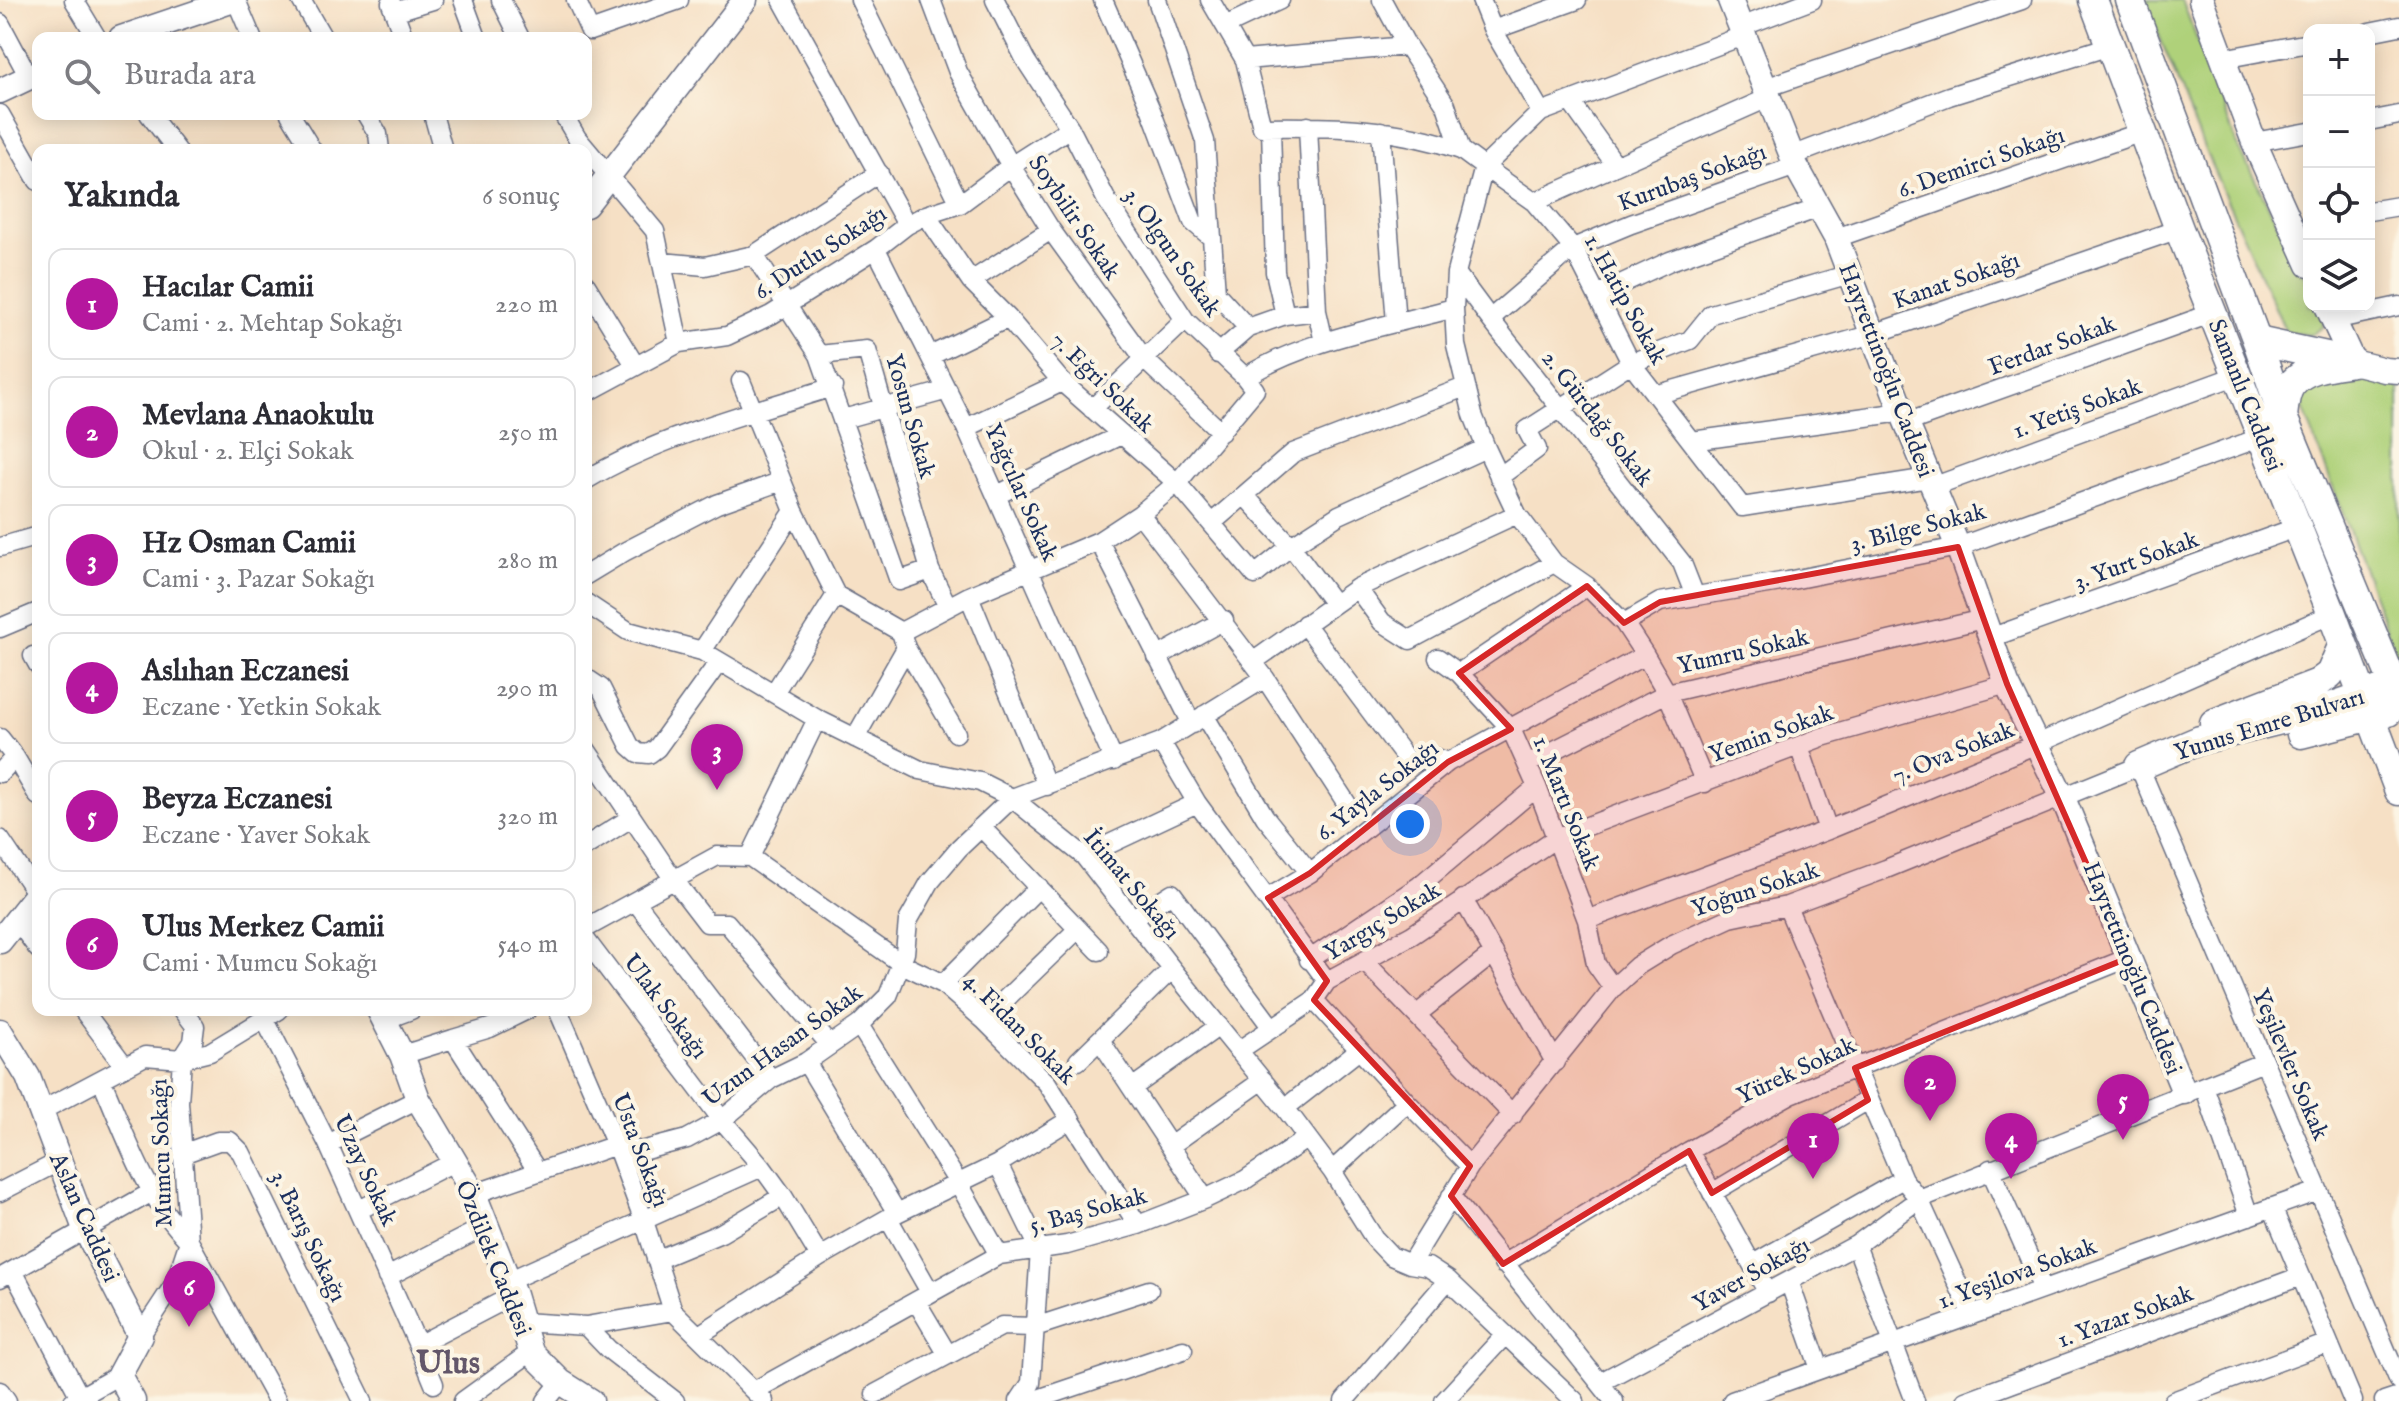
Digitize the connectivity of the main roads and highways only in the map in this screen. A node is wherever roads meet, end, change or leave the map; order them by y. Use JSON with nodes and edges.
{"nodes":[{"id":1,"x":235,"y":0,"type":"edge"},
{"id":2,"x":745,"y":0,"type":"edge"},
{"id":3,"x":1730,"y":0,"type":"edge"},
{"id":4,"x":2093,"y":0,"type":"edge"},
{"id":5,"x":2130,"y":0,"type":"edge"},
{"id":6,"x":2201,"y":0,"type":"edge"},
{"id":7,"x":194,"y":6,"type":"edge"},
{"id":8,"x":135,"y":32,"type":"edge"},
{"id":9,"x":32,"y":76,"type":"edge"},
{"id":10,"x":0,"y":91,"type":"edge"},
{"id":11,"x":592,"y":198,"type":"edge"},
{"id":12,"x":2300,"y":224,"type":"edge"},
{"id":13,"x":2330,"y":313,"type":"edge"},
{"id":14,"x":2257,"y":341,"type":"junction"},
{"id":15,"x":2353,"y":362,"type":"junction"},
{"id":16,"x":2399,"y":371,"type":"edge"},
{"id":17,"x":2283,"y":417,"type":"junction"},
{"id":18,"x":2343,"y":644,"type":"junction"},
{"id":19,"x":2398,"y":694,"type":"edge"},
{"id":20,"x":2366,"y":707,"type":"junction"},
{"id":21,"x":2399,"y":791,"type":"edge"},
{"id":22,"x":32,"y":901,"type":"edge"},
{"id":23,"x":0,"y":941,"type":"edge"},
{"id":24,"x":382,"y":1016,"type":"edge"},
{"id":25,"x":0,"y":1031,"type":"edge"},
{"id":26,"x":2194,"y":1089,"type":"road end"},
{"id":27,"x":554,"y":1392,"type":"edge"},
{"id":28,"x":133,"y":1401,"type":"edge"},
{"id":29,"x":591,"y":1401,"type":"edge"}],
"edges":[{"from":1,"to":7,"type":"main road"},
{"from":2,"to":11,"type":"main road"},
{"from":3,"to":26,"type":"main road","name":"Hayrettinoğlu Caddesi"},
{"from":4,"to":18,"type":"main road","name":"Samanlı Caddesi"},
{"from":5,"to":14,"type":"main road","name":"Samanlı Caddesi"},
{"from":6,"to":12,"type":"main road"},
{"from":7,"to":8,"type":"main road"},
{"from":9,"to":10,"type":"main road"},
{"from":13,"to":15,"type":"main road"},
{"from":14,"to":15,"type":"main road"},
{"from":14,"to":17,"type":"main road","name":"Samanlı Caddesi"},
{"from":15,"to":16,"type":"main road"},
{"from":15,"to":17,"type":"main road"},
{"from":17,"to":19,"type":"main road","name":"Samanlı Caddesi"},
{"from":18,"to":20,"type":"main road","name":"Samanlı Caddesi"},
{"from":18,"to":20,"type":"main road","name":"Yunus Emre Bulvarı"},
{"from":19,"to":20,"type":"main road","name":"Yunus Emre Bulvarı"},
{"from":20,"to":21,"type":"main road","name":"Samanlı Caddesi"},
{"from":22,"to":23,"type":"main road"},
{"from":24,"to":27,"type":"main road","name":"Özdilek Caddesi"},
{"from":25,"to":28,"type":"main road","name":"Aslan Caddesi"},
{"from":27,"to":29,"type":"main road","name":"Özdilek Caddesi"}]}
